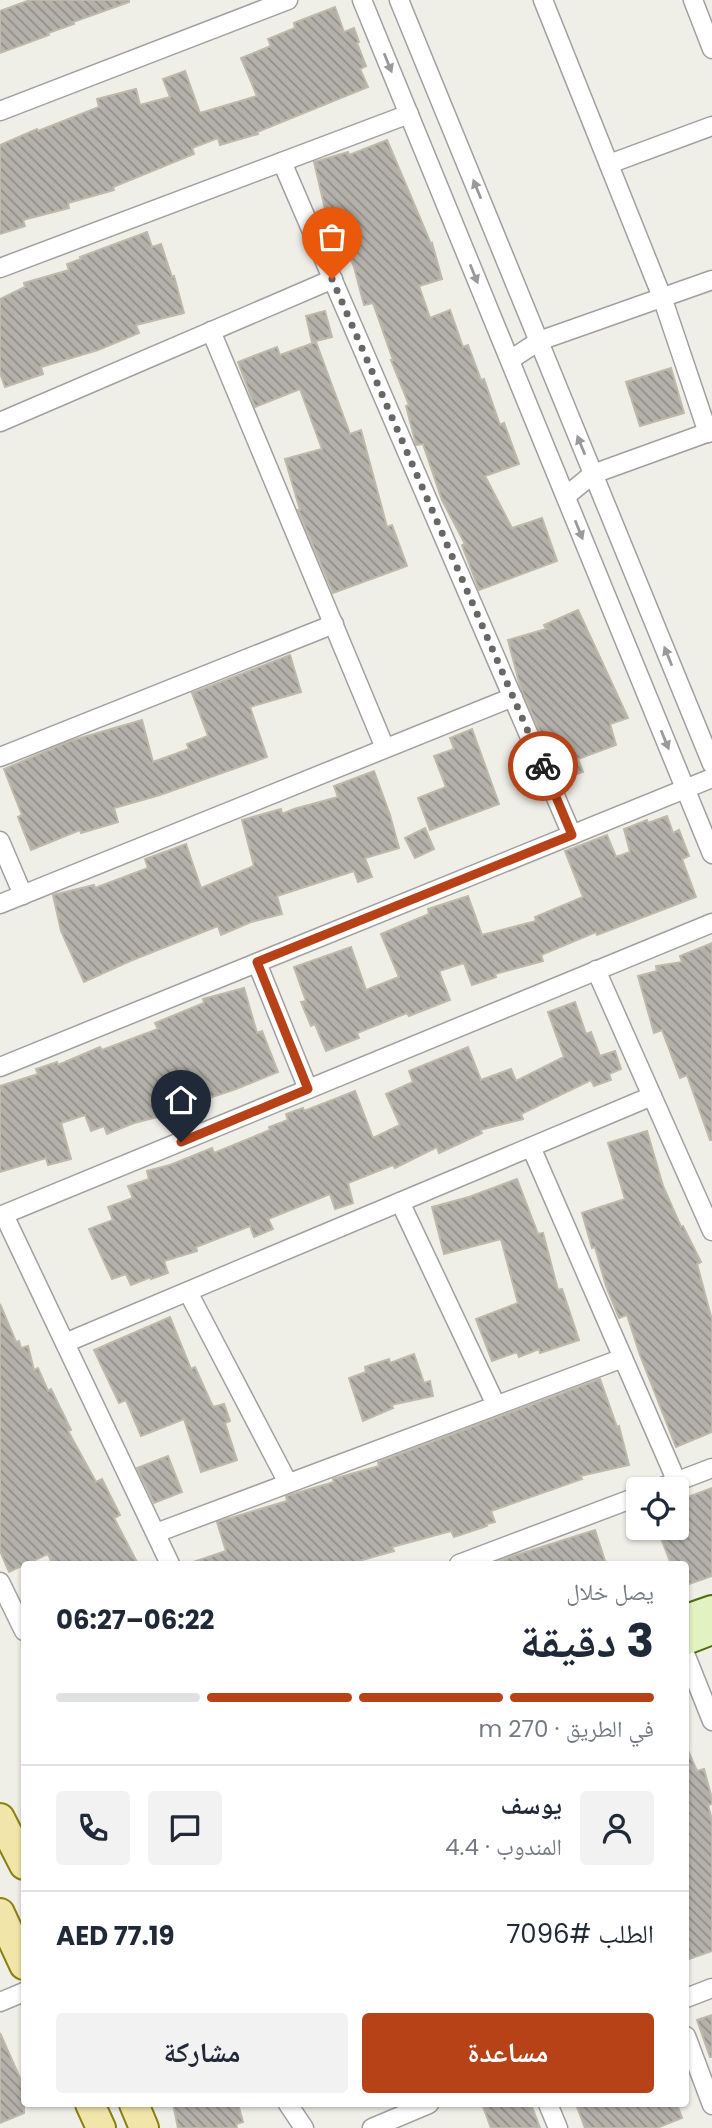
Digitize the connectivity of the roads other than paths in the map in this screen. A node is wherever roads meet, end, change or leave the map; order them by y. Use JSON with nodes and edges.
{"nodes":[{"id":1,"x":288,"y":0,"type":"edge"},
{"id":2,"x":362,"y":0,"type":"edge"},
{"id":3,"x":399,"y":0,"type":"edge"},
{"id":4,"x":543,"y":0,"type":"edge"},
{"id":5,"x":693,"y":0,"type":"edge"},
{"id":6,"x":712,"y":49,"type":"edge"},
{"id":7,"x":0,"y":111,"type":"edge"},
{"id":8,"x":409,"y":114,"type":"junction"},
{"id":9,"x":712,"y":126,"type":"edge"},
{"id":10,"x":282,"y":162,"type":"junction"},
{"id":11,"x":608,"y":164,"type":"junction"},
{"id":12,"x":0,"y":268,"type":"edge"},
{"id":13,"x":332,"y":279,"type":"junction"},
{"id":14,"x":712,"y":280,"type":"edge"},
{"id":15,"x":662,"y":297,"type":"junction"},
{"id":16,"x":211,"y":331,"type":"junction"},
{"id":17,"x":539,"y":341,"type":"junction"},
{"id":18,"x":510,"y":360,"type":"junction"},
{"id":19,"x":0,"y":422,"type":"edge"},
{"id":20,"x":710,"y":432,"type":"edge"},
{"id":21,"x":593,"y":474,"type":"junction"},
{"id":22,"x":566,"y":496,"type":"junction"},
{"id":23,"x":334,"y":624,"type":"junction"},
{"id":24,"x":513,"y":696,"type":"junction"},
{"id":25,"x":386,"y":748,"type":"junction"},
{"id":26,"x":0,"y":757,"type":"edge"},
{"id":27,"x":712,"y":764,"type":"edge"},
{"id":28,"x":712,"y":778,"type":"edge"},
{"id":29,"x":685,"y":789,"type":"junction"},
{"id":30,"x":572,"y":835,"type":"junction"},
{"id":31,"x":0,"y":841,"type":"edge"},
{"id":32,"x":712,"y":854,"type":"edge"},
{"id":33,"x":23,"y":895,"type":"junction"},
{"id":34,"x":0,"y":904,"type":"edge"},
{"id":35,"x":712,"y":923,"type":"edge"},
{"id":36,"x":257,"y":962,"type":"junction"},
{"id":37,"x":596,"y":970,"type":"junction"},
{"id":38,"x":0,"y":1067,"type":"edge"},
{"id":39,"x":308,"y":1089,"type":"junction"},
{"id":40,"x":652,"y":1096,"type":"junction"},
{"id":41,"x":531,"y":1147,"type":"junction"},
{"id":42,"x":400,"y":1202,"type":"junction"},
{"id":43,"x":2,"y":1216,"type":"edge"},
{"id":44,"x":712,"y":1231,"type":"edge"},
{"id":45,"x":188,"y":1292,"type":"junction"},
{"id":46,"x":65,"y":1343,"type":"junction"},
{"id":47,"x":623,"y":1358,"type":"junction"},
{"id":48,"x":496,"y":1405,"type":"junction"},
{"id":49,"x":712,"y":1468,"type":"edge"},
{"id":50,"x":675,"y":1477,"type":"edge"},
{"id":51,"x":689,"y":1477,"type":"edge"},
{"id":52,"x":288,"y":1483,"type":"junction"},
{"id":53,"x":626,"y":1501,"type":"edge"},
{"id":54,"x":156,"y":1533,"type":"junction"},
{"id":55,"x":169,"y":1561,"type":"edge"},
{"id":56,"x":467,"y":1561,"type":"edge"},
{"id":57,"x":0,"y":1582,"type":"edge"},
{"id":58,"x":712,"y":1608,"type":"edge"},
{"id":59,"x":689,"y":1617,"type":"edge"},
{"id":60,"x":21,"y":1625,"type":"edge"},
{"id":61,"x":712,"y":1631,"type":"edge"},
{"id":62,"x":689,"y":1640,"type":"edge"},
{"id":63,"x":689,"y":1664,"type":"edge"},
{"id":64,"x":712,"y":1721,"type":"edge"},
{"id":65,"x":0,"y":1818,"type":"edge"},
{"id":66,"x":21,"y":1853,"type":"edge"},
{"id":67,"x":0,"y":1913,"type":"edge"},
{"id":68,"x":21,"y":1958,"type":"edge"},
{"id":69,"x":712,"y":1988,"type":"edge"},
{"id":70,"x":21,"y":1993,"type":"edge"},
{"id":71,"x":689,"y":1997,"type":"edge"},
{"id":72,"x":0,"y":2002,"type":"edge"},
{"id":73,"x":689,"y":2044,"type":"edge"},
{"id":74,"x":712,"y":2105,"type":"edge"},
{"id":75,"x":91,"y":2107,"type":"edge"},
{"id":76,"x":135,"y":2107,"type":"edge"},
{"id":77,"x":290,"y":2107,"type":"edge"},
{"id":78,"x":422,"y":2107,"type":"edge"},
{"id":79,"x":549,"y":2107,"type":"edge"},
{"id":80,"x":101,"y":2128,"type":"edge"},
{"id":81,"x":144,"y":2128,"type":"edge"},
{"id":82,"x":304,"y":2128,"type":"edge"},
{"id":83,"x":372,"y":2128,"type":"edge"},
{"id":84,"x":558,"y":2128,"type":"edge"}],
"edges":[{"from":1,"to":7,"type":"street"},
{"from":2,"to":8,"type":"street","one_way":true},
{"from":17,"to":3,"type":"street","one_way":true},
{"from":4,"to":11,"type":"street"},
{"from":5,"to":6,"type":"street"},
{"from":8,"to":10,"type":"street"},
{"from":8,"to":18,"type":"street","one_way":true},
{"from":9,"to":11,"type":"street"},
{"from":10,"to":12,"type":"street"},
{"from":10,"to":13,"type":"street"},
{"from":11,"to":15,"type":"street"},
{"from":13,"to":16,"type":"street"},
{"from":13,"to":24,"type":"street"},
{"from":14,"to":15,"type":"street"},
{"from":15,"to":17,"type":"street"},
{"from":15,"to":20,"type":"street"},
{"from":16,"to":19,"type":"street"},
{"from":16,"to":23,"type":"street"},
{"from":17,"to":18,"type":"street"},
{"from":21,"to":17,"type":"street","one_way":true},
{"from":18,"to":22,"type":"street"},
{"from":20,"to":21,"type":"street"},
{"from":21,"to":22,"type":"street"},
{"from":27,"to":21,"type":"street","one_way":true},
{"from":22,"to":29,"type":"street","one_way":true},
{"from":23,"to":25,"type":"street"},
{"from":23,"to":26,"type":"street"},
{"from":24,"to":25,"type":"street"},
{"from":24,"to":30,"type":"street"},
{"from":25,"to":33,"type":"street"},
{"from":28,"to":29,"type":"street"},
{"from":29,"to":30,"type":"street"},
{"from":29,"to":32,"type":"street"},
{"from":30,"to":36,"type":"street"},
{"from":31,"to":33,"type":"street"},
{"from":33,"to":34,"type":"street"},
{"from":35,"to":37,"type":"street"},
{"from":36,"to":38,"type":"street"},
{"from":36,"to":39,"type":"street"},
{"from":37,"to":39,"type":"street"},
{"from":37,"to":40,"type":"street"},
{"from":39,"to":43,"type":"street"},
{"from":40,"to":41,"type":"street"},
{"from":40,"to":44,"type":"street"},
{"from":41,"to":42,"type":"street"},
{"from":41,"to":47,"type":"street"},
{"from":42,"to":45,"type":"street"},
{"from":42,"to":48,"type":"street"},
{"from":43,"to":46,"type":"street"},
{"from":45,"to":46,"type":"street"},
{"from":45,"to":52,"type":"street"},
{"from":46,"to":54,"type":"street"},
{"from":47,"to":48,"type":"street"},
{"from":47,"to":50,"type":"street"},
{"from":48,"to":52,"type":"street"},
{"from":49,"to":51,"type":"street"},
{"from":52,"to":54,"type":"street"},
{"from":53,"to":56,"type":"street"},
{"from":54,"to":55,"type":"street"},
{"from":57,"to":60,"type":"street"},
{"from":58,"to":59,"type":"street"},
{"from":61,"to":62,"type":"street"},
{"from":63,"to":64,"type":"street"},
{"from":65,"to":66,"type":"main road"},
{"from":67,"to":68,"type":"main road"},
{"from":69,"to":71,"type":"street"},
{"from":70,"to":72,"type":"street"},
{"from":73,"to":74,"type":"street"},
{"from":75,"to":80,"type":"main road"},
{"from":76,"to":81,"type":"main road"},
{"from":77,"to":82,"type":"street"},
{"from":78,"to":83,"type":"street"},
{"from":79,"to":84,"type":"street"}]}
